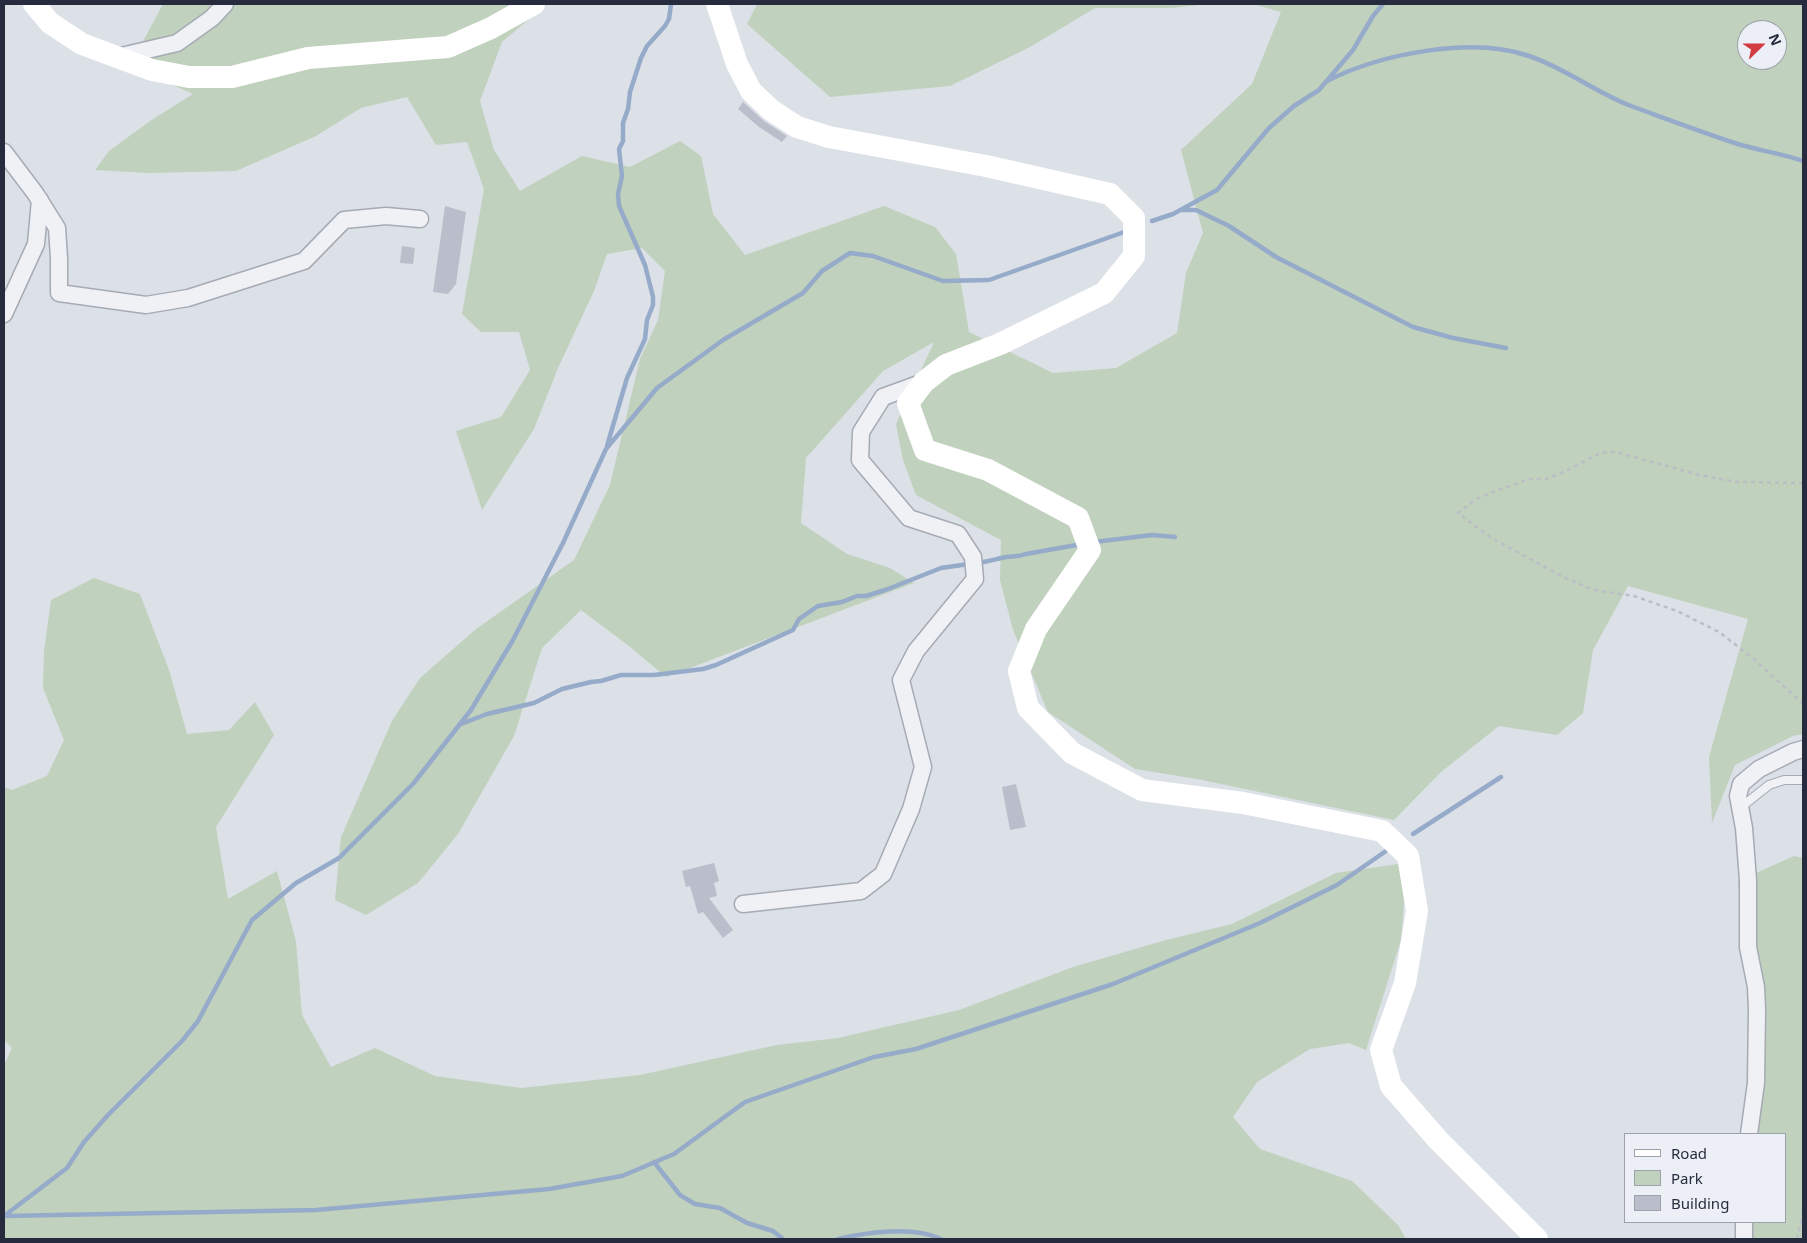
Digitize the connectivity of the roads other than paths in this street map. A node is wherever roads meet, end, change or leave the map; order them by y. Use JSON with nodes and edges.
{"nodes":[{"id":1,"x":34,"y":4,"type":"edge"},
{"id":2,"x":224,"y":4,"type":"edge"},
{"id":3,"x":534,"y":4,"type":"edge"},
{"id":4,"x":716,"y":4,"type":"edge"},
{"id":5,"x":114,"y":57,"type":"junction"},
{"id":6,"x":4,"y":152,"type":"edge"},
{"id":7,"x":40,"y":200,"type":"junction"},
{"id":8,"x":420,"y":219,"type":"dead end"},
{"id":9,"x":4,"y":314,"type":"edge"},
{"id":10,"x":924,"y":382,"type":"junction"},
{"id":11,"x":1803,"y":750,"type":"edge"},
{"id":12,"x":1803,"y":780,"type":"edge"},
{"id":13,"x":1744,"y":828,"type":"junction"},
{"id":14,"x":743,"y":904,"type":"dead end"},
{"id":15,"x":1748,"y":1133,"type":"edge"},
{"id":16,"x":1744,"y":1223,"type":"edge"},
{"id":17,"x":1537,"y":1239,"type":"edge"},
{"id":18,"x":1744,"y":1239,"type":"edge"}],
"edges":[{"from":1,"to":5,"type":"street"},
{"from":2,"to":5,"type":"street"},
{"from":3,"to":5,"type":"street"},
{"from":4,"to":10,"type":"street"},
{"from":6,"to":7,"type":"street"},
{"from":7,"to":8,"type":"street"},
{"from":7,"to":9,"type":"street"},
{"from":10,"to":14,"type":"street"},
{"from":10,"to":17,"type":"street"},
{"from":11,"to":13,"type":"street"},
{"from":12,"to":13,"type":"lane"},
{"from":13,"to":15,"type":"street"},
{"from":16,"to":18,"type":"street"}]}
